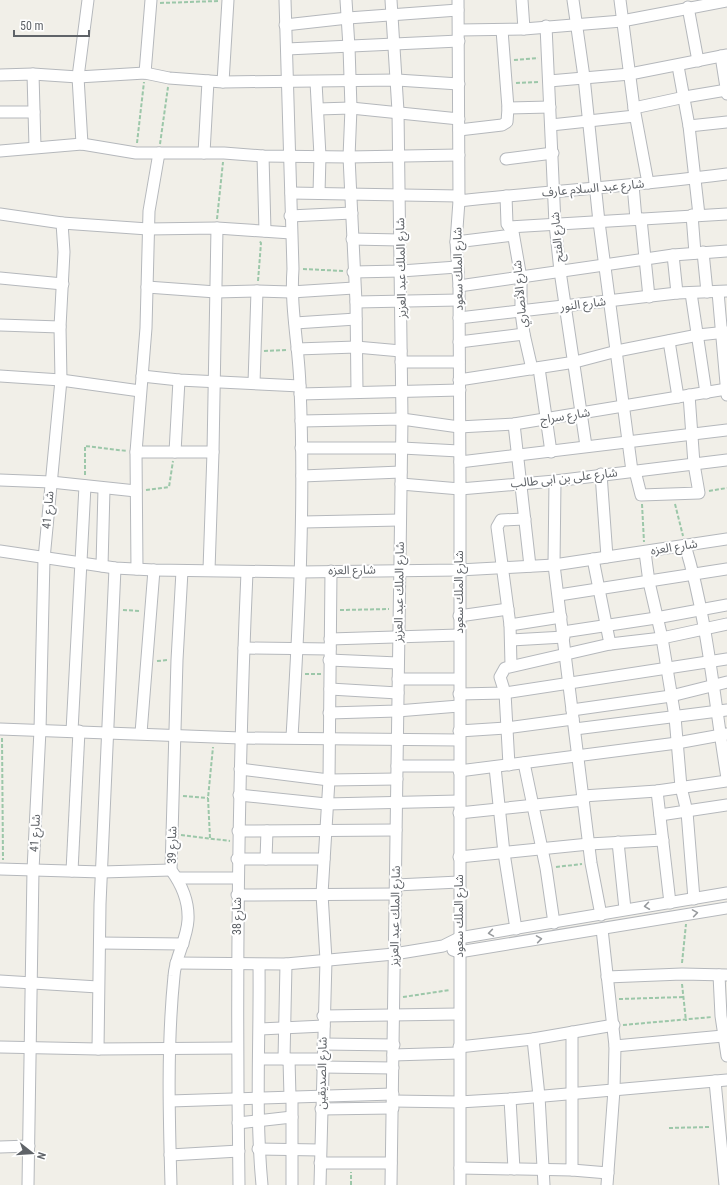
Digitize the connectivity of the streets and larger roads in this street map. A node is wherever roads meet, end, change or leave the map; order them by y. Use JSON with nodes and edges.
{"nodes":[{"id":1,"x":88,"y":0,"type":"edge"},
{"id":2,"x":285,"y":0,"type":"edge"},
{"id":3,"x":346,"y":0,"type":"edge"},
{"id":4,"x":391,"y":0,"type":"edge"},
{"id":5,"x":522,"y":0,"type":"edge"},
{"id":6,"x":573,"y":0,"type":"edge"},
{"id":7,"x":620,"y":0,"type":"edge"},
{"id":8,"x":151,"y":1,"type":"edge"},
{"id":9,"x":228,"y":1,"type":"edge"},
{"id":10,"x":727,"y":1,"type":"edge"},
{"id":11,"x":458,"y":5,"type":"edge"},
{"id":12,"x":688,"y":8,"type":"junction"},
{"id":13,"x":391,"y":16,"type":"junction"},
{"id":14,"x":348,"y":18,"type":"junction"},
{"id":15,"x":622,"y":21,"type":"junction"},
{"id":16,"x":285,"y":25,"type":"junction"},
{"id":17,"x":577,"y":25,"type":"junction"},
{"id":18,"x":546,"y":26,"type":"junction"},
{"id":19,"x":524,"y":28,"type":"junction"},
{"id":20,"x":502,"y":30,"type":"junction"},
{"id":21,"x":459,"y":35,"type":"junction"},
{"id":22,"x":394,"y":45,"type":"junction"},
{"id":23,"x":349,"y":47,"type":"junction"},
{"id":24,"x":287,"y":49,"type":"junction"},
{"id":25,"x":724,"y":56,"type":"edge"},
{"id":26,"x":698,"y":60,"type":"junction"},
{"id":27,"x":678,"y":66,"type":"junction"},
{"id":28,"x":145,"y":73,"type":"junction"},
{"id":29,"x":33,"y":74,"type":"junction"},
{"id":30,"x":630,"y":74,"type":"junction"},
{"id":31,"x":0,"y":76,"type":"edge"},
{"id":32,"x":78,"y":77,"type":"junction"},
{"id":33,"x":584,"y":77,"type":"junction"},
{"id":34,"x":350,"y":80,"type":"junction"},
{"id":35,"x":397,"y":80,"type":"junction"},
{"id":36,"x":208,"y":81,"type":"junction"},
{"id":37,"x":549,"y":81,"type":"junction"},
{"id":38,"x":223,"y":82,"type":"junction"},
{"id":39,"x":286,"y":82,"type":"junction"},
{"id":40,"x":316,"y":82,"type":"junction"},
{"id":41,"x":459,"y":84,"type":"junction"},
{"id":42,"x":727,"y":90,"type":"edge"},
{"id":43,"x":727,"y":94,"type":"edge"},
{"id":44,"x":685,"y":97,"type":"junction"},
{"id":45,"x":550,"y":107,"type":"junction"},
{"id":46,"x":351,"y":108,"type":"junction"},
{"id":47,"x":508,"y":108,"type":"junction"},
{"id":48,"x":318,"y":109,"type":"junction"},
{"id":49,"x":398,"y":111,"type":"junction"},
{"id":50,"x":0,"y":112,"type":"edge"},
{"id":51,"x":34,"y":112,"type":"junction"},
{"id":52,"x":635,"y":112,"type":"junction"},
{"id":53,"x":589,"y":122,"type":"junction"},
{"id":54,"x":727,"y":122,"type":"edge"},
{"id":55,"x":459,"y":125,"type":"junction"},
{"id":56,"x":551,"y":125,"type":"junction"},
{"id":57,"x":689,"y":126,"type":"junction"},
{"id":58,"x":82,"y":144,"type":"junction"},
{"id":59,"x":35,"y":147,"type":"junction"},
{"id":60,"x":0,"y":151,"type":"edge"},
{"id":61,"x":159,"y":153,"type":"junction"},
{"id":62,"x":204,"y":153,"type":"junction"},
{"id":63,"x":553,"y":153,"type":"junction"},
{"id":64,"x":459,"y":155,"type":"junction"},
{"id":65,"x":263,"y":156,"type":"junction"},
{"id":66,"x":289,"y":156,"type":"junction"},
{"id":67,"x":320,"y":156,"type":"junction"},
{"id":68,"x":399,"y":157,"type":"junction"},
{"id":69,"x":349,"y":158,"type":"junction"},
{"id":70,"x":506,"y":159,"type":"dead end"},
{"id":71,"x":727,"y":174,"type":"edge"},
{"id":72,"x":696,"y":178,"type":"junction"},
{"id":73,"x":648,"y":184,"type":"junction"},
{"id":74,"x":633,"y":185,"type":"junction"},
{"id":75,"x":596,"y":187,"type":"junction"},
{"id":76,"x":553,"y":191,"type":"junction"},
{"id":77,"x":291,"y":192,"type":"junction"},
{"id":78,"x":319,"y":193,"type":"junction"},
{"id":79,"x":351,"y":194,"type":"junction"},
{"id":80,"x":400,"y":196,"type":"junction"},
{"id":81,"x":506,"y":196,"type":"junction"},
{"id":82,"x":459,"y":199,"type":"junction"},
{"id":83,"x":352,"y":213,"type":"junction"},
{"id":84,"x":0,"y":214,"type":"edge"},
{"id":85,"x":727,"y":214,"type":"edge"},
{"id":86,"x":696,"y":215,"type":"junction"},
{"id":87,"x":290,"y":216,"type":"junction"},
{"id":88,"x":639,"y":219,"type":"junction"},
{"id":89,"x":598,"y":222,"type":"junction"},
{"id":90,"x":62,"y":223,"type":"junction"},
{"id":91,"x":555,"y":224,"type":"junction"},
{"id":92,"x":217,"y":228,"type":"junction"},
{"id":93,"x":148,"y":229,"type":"junction"},
{"id":94,"x":265,"y":231,"type":"junction"},
{"id":95,"x":511,"y":231,"type":"junction"},
{"id":96,"x":291,"y":233,"type":"junction"},
{"id":97,"x":352,"y":240,"type":"junction"},
{"id":98,"x":400,"y":240,"type":"junction"},
{"id":99,"x":456,"y":242,"type":"junction"},
{"id":100,"x":727,"y":250,"type":"edge"},
{"id":101,"x":699,"y":252,"type":"junction"},
{"id":102,"x":673,"y":255,"type":"junction"},
{"id":103,"x":644,"y":260,"type":"junction"},
{"id":104,"x":457,"y":266,"type":"junction"},
{"id":105,"x":605,"y":266,"type":"junction"},
{"id":106,"x":401,"y":271,"type":"junction"},
{"id":107,"x":560,"y":271,"type":"junction"},
{"id":108,"x":353,"y":272,"type":"junction"},
{"id":109,"x":0,"y":278,"type":"edge"},
{"id":110,"x":521,"y":278,"type":"junction"},
{"id":111,"x":63,"y":284,"type":"junction"},
{"id":112,"x":459,"y":286,"type":"junction"},
{"id":113,"x":147,"y":287,"type":"junction"},
{"id":114,"x":354,"y":288,"type":"junction"},
{"id":115,"x":258,"y":291,"type":"junction"},
{"id":116,"x":216,"y":292,"type":"junction"},
{"id":117,"x":291,"y":292,"type":"junction"},
{"id":118,"x":691,"y":292,"type":"junction"},
{"id":119,"x":717,"y":292,"type":"edge"},
{"id":120,"x":677,"y":293,"type":"junction"},
{"id":121,"x":649,"y":297,"type":"junction"},
{"id":122,"x":459,"y":300,"type":"junction"},
{"id":123,"x":402,"y":301,"type":"junction"},
{"id":124,"x":610,"y":301,"type":"junction"},
{"id":125,"x":356,"y":302,"type":"junction"},
{"id":126,"x":566,"y":307,"type":"junction"},
{"id":127,"x":521,"y":312,"type":"junction"},
{"id":128,"x":459,"y":318,"type":"junction"},
{"id":129,"x":356,"y":319,"type":"junction"},
{"id":130,"x":295,"y":323,"type":"junction"},
{"id":131,"x":0,"y":325,"type":"edge"},
{"id":132,"x":60,"y":327,"type":"junction"},
{"id":133,"x":724,"y":333,"type":"edge"},
{"id":134,"x":524,"y":334,"type":"junction"},
{"id":135,"x":698,"y":335,"type":"junction"},
{"id":136,"x":669,"y":341,"type":"junction"},
{"id":137,"x":459,"y":342,"type":"junction"},
{"id":138,"x":356,"y":347,"type":"junction"},
{"id":139,"x":297,"y":350,"type":"junction"},
{"id":140,"x":616,"y":351,"type":"junction"},
{"id":141,"x":401,"y":357,"type":"junction"},
{"id":142,"x":459,"y":362,"type":"junction"},
{"id":143,"x":574,"y":362,"type":"junction"},
{"id":144,"x":536,"y":369,"type":"junction"},
{"id":145,"x":0,"y":376,"type":"edge"},
{"id":146,"x":142,"y":376,"type":"junction"},
{"id":147,"x":61,"y":380,"type":"junction"},
{"id":148,"x":179,"y":380,"type":"junction"},
{"id":149,"x":214,"y":381,"type":"junction"},
{"id":150,"x":254,"y":383,"type":"junction"},
{"id":151,"x":460,"y":385,"type":"junction"},
{"id":152,"x":300,"y":390,"type":"junction"},
{"id":153,"x":140,"y":391,"type":"junction"},
{"id":154,"x":401,"y":391,"type":"junction"},
{"id":155,"x":727,"y":391,"type":"edge"},
{"id":156,"x":357,"y":392,"type":"junction"},
{"id":157,"x":706,"y":393,"type":"junction"},
{"id":158,"x":689,"y":395,"type":"junction"},
{"id":159,"x":678,"y":397,"type":"junction"},
{"id":160,"x":624,"y":406,"type":"junction"},
{"id":161,"x":581,"y":414,"type":"junction"},
{"id":162,"x":402,"y":419,"type":"junction"},
{"id":163,"x":546,"y":419,"type":"junction"},
{"id":164,"x":301,"y":421,"type":"junction"},
{"id":165,"x":514,"y":424,"type":"junction"},
{"id":166,"x":459,"y":427,"type":"junction"},
{"id":167,"x":727,"y":430,"type":"edge"},
{"id":168,"x":692,"y":434,"type":"junction"},
{"id":169,"x":629,"y":442,"type":"junction"},
{"id":170,"x":586,"y":446,"type":"junction"},
{"id":171,"x":301,"y":448,"type":"junction"},
{"id":172,"x":402,"y":448,"type":"junction"},
{"id":173,"x":459,"y":451,"type":"junction"},
{"id":174,"x":136,"y":452,"type":"junction"},
{"id":175,"x":175,"y":452,"type":"junction"},
{"id":176,"x":213,"y":452,"type":"junction"},
{"id":177,"x":551,"y":452,"type":"junction"},
{"id":178,"x":518,"y":456,"type":"junction"},
{"id":179,"x":727,"y":460,"type":"edge"},
{"id":180,"x":460,"y":462,"type":"junction"},
{"id":181,"x":694,"y":464,"type":"junction"},
{"id":182,"x":634,"y":471,"type":"junction"},
{"id":183,"x":401,"y":472,"type":"junction"},
{"id":184,"x":601,"y":474,"type":"junction"},
{"id":185,"x":302,"y":476,"type":"junction"},
{"id":186,"x":0,"y":480,"type":"edge"},
{"id":187,"x":556,"y":481,"type":"junction"},
{"id":188,"x":51,"y":482,"type":"junction"},
{"id":189,"x":401,"y":484,"type":"junction"},
{"id":190,"x":521,"y":484,"type":"junction"},
{"id":191,"x":85,"y":486,"type":"junction"},
{"id":192,"x":104,"y":489,"type":"junction"},
{"id":193,"x":460,"y":489,"type":"junction"},
{"id":194,"x":136,"y":491,"type":"junction"},
{"id":195,"x":525,"y":519,"type":"junction"},
{"id":196,"x":400,"y":520,"type":"junction"},
{"id":197,"x":303,"y":522,"type":"junction"},
{"id":198,"x":727,"y":540,"type":"edge"},
{"id":199,"x":685,"y":545,"type":"junction"},
{"id":200,"x":0,"y":551,"type":"edge"},
{"id":201,"x":645,"y":552,"type":"junction"},
{"id":202,"x":606,"y":557,"type":"junction"},
{"id":203,"x":44,"y":559,"type":"junction"},
{"id":204,"x":593,"y":559,"type":"junction"},
{"id":205,"x":80,"y":563,"type":"junction"},
{"id":206,"x":554,"y":565,"type":"junction"},
{"id":207,"x":102,"y":566,"type":"junction"},
{"id":208,"x":530,"y":566,"type":"junction"},
{"id":209,"x":115,"y":568,"type":"junction"},
{"id":210,"x":502,"y":568,"type":"junction"},
{"id":211,"x":137,"y":569,"type":"junction"},
{"id":212,"x":400,"y":569,"type":"junction"},
{"id":213,"x":727,"y":569,"type":"edge"},
{"id":214,"x":154,"y":570,"type":"junction"},
{"id":215,"x":209,"y":570,"type":"junction"},
{"id":216,"x":459,"y":570,"type":"junction"},
{"id":217,"x":182,"y":571,"type":"junction"},
{"id":218,"x":331,"y":571,"type":"junction"},
{"id":219,"x":247,"y":572,"type":"junction"},
{"id":220,"x":300,"y":572,"type":"junction"},
{"id":221,"x":694,"y":574,"type":"junction"},
{"id":222,"x":649,"y":582,"type":"junction"},
{"id":223,"x":599,"y":588,"type":"junction"},
{"id":224,"x":559,"y":596,"type":"junction"},
{"id":225,"x":727,"y":605,"type":"edge"},
{"id":226,"x":508,"y":609,"type":"junction"},
{"id":227,"x":701,"y":610,"type":"junction"},
{"id":228,"x":459,"y":616,"type":"junction"},
{"id":229,"x":561,"y":617,"type":"junction"},
{"id":230,"x":656,"y":618,"type":"junction"},
{"id":231,"x":606,"y":624,"type":"junction"},
{"id":232,"x":727,"y":624,"type":"edge"},
{"id":233,"x":510,"y":625,"type":"junction"},
{"id":234,"x":705,"y":628,"type":"junction"},
{"id":235,"x":563,"y":634,"type":"junction"},
{"id":236,"x":459,"y":635,"type":"junction"},
{"id":237,"x":398,"y":636,"type":"junction"},
{"id":238,"x":662,"y":638,"type":"junction"},
{"id":239,"x":511,"y":640,"type":"junction"},
{"id":240,"x":610,"y":644,"type":"junction"},
{"id":241,"x":244,"y":648,"type":"junction"},
{"id":242,"x":298,"y":648,"type":"junction"},
{"id":243,"x":330,"y":649,"type":"junction"},
{"id":244,"x":566,"y":655,"type":"junction"},
{"id":245,"x":727,"y":660,"type":"edge"},
{"id":246,"x":398,"y":663,"type":"junction"},
{"id":247,"x":711,"y":663,"type":"junction"},
{"id":248,"x":511,"y":665,"type":"junction"},
{"id":249,"x":667,"y":669,"type":"junction"},
{"id":250,"x":398,"y":679,"type":"junction"},
{"id":251,"x":459,"y":679,"type":"junction"},
{"id":252,"x":727,"y":682,"type":"edge"},
{"id":253,"x":570,"y":684,"type":"junction"},
{"id":254,"x":714,"y":686,"type":"junction"},
{"id":255,"x":330,"y":689,"type":"junction"},
{"id":256,"x":398,"y":693,"type":"junction"},
{"id":257,"x":505,"y":693,"type":"junction"},
{"id":258,"x":459,"y":694,"type":"junction"},
{"id":259,"x":671,"y":696,"type":"junction"},
{"id":260,"x":459,"y":706,"type":"junction"},
{"id":261,"x":397,"y":711,"type":"junction"},
{"id":262,"x":722,"y":711,"type":"edge"},
{"id":263,"x":329,"y":713,"type":"junction"},
{"id":264,"x":675,"y":717,"type":"junction"},
{"id":265,"x":574,"y":719,"type":"junction"},
{"id":266,"x":506,"y":728,"type":"junction"},
{"id":267,"x":1,"y":729,"type":"edge"},
{"id":268,"x":40,"y":730,"type":"junction"},
{"id":269,"x":76,"y":731,"type":"junction"},
{"id":270,"x":108,"y":732,"type":"junction"},
{"id":271,"x":141,"y":733,"type":"junction"},
{"id":272,"x":174,"y":734,"type":"junction"},
{"id":273,"x":724,"y":734,"type":"edge"},
{"id":274,"x":459,"y":735,"type":"junction"},
{"id":275,"x":292,"y":737,"type":"junction"},
{"id":276,"x":328,"y":737,"type":"junction"},
{"id":277,"x":241,"y":738,"type":"junction"},
{"id":278,"x":397,"y":738,"type":"junction"},
{"id":279,"x":677,"y":743,"type":"junction"},
{"id":280,"x":578,"y":754,"type":"junction"},
{"id":281,"x":524,"y":764,"type":"junction"},
{"id":282,"x":509,"y":765,"type":"junction"},
{"id":283,"x":397,"y":766,"type":"junction"},
{"id":284,"x":495,"y":767,"type":"junction"},
{"id":285,"x":459,"y":768,"type":"junction"},
{"id":286,"x":240,"y":769,"type":"junction"},
{"id":287,"x":397,"y":779,"type":"junction"},
{"id":288,"x":727,"y":779,"type":"edge"},
{"id":289,"x":329,"y":780,"type":"junction"},
{"id":290,"x":681,"y":787,"type":"junction"},
{"id":291,"x":657,"y":791,"type":"junction"},
{"id":292,"x":239,"y":795,"type":"junction"},
{"id":293,"x":583,"y":798,"type":"junction"},
{"id":294,"x":459,"y":801,"type":"junction"},
{"id":295,"x":396,"y":803,"type":"junction"},
{"id":296,"x":326,"y":804,"type":"junction"},
{"id":297,"x":727,"y":805,"type":"edge"},
{"id":298,"x":533,"y":806,"type":"junction"},
{"id":299,"x":500,"y":808,"type":"junction"},
{"id":300,"x":687,"y":812,"type":"junction"},
{"id":301,"x":460,"y":813,"type":"junction"},
{"id":302,"x":660,"y":815,"type":"junction"},
{"id":303,"x":326,"y":830,"type":"junction"},
{"id":304,"x":396,"y":830,"type":"junction"},
{"id":305,"x":267,"y":831,"type":"junction"},
{"id":306,"x":238,"y":836,"type":"junction"},
{"id":307,"x":663,"y":840,"type":"junction"},
{"id":308,"x":618,"y":842,"type":"junction"},
{"id":309,"x":588,"y":844,"type":"junction"},
{"id":310,"x":541,"y":848,"type":"junction"},
{"id":311,"x":504,"y":853,"type":"junction"},
{"id":312,"x":459,"y":857,"type":"junction"},
{"id":313,"x":238,"y":859,"type":"junction"},
{"id":314,"x":266,"y":859,"type":"junction"},
{"id":315,"x":324,"y":859,"type":"junction"},
{"id":316,"x":2,"y":869,"type":"edge"},
{"id":317,"x":33,"y":870,"type":"junction"},
{"id":318,"x":72,"y":871,"type":"junction"},
{"id":319,"x":102,"y":872,"type":"junction"},
{"id":320,"x":174,"y":874,"type":"junction"},
{"id":321,"x":237,"y":878,"type":"junction"},
{"id":322,"x":459,"y":882,"type":"junction"},
{"id":323,"x":396,"y":890,"type":"junction"},
{"id":324,"x":727,"y":893,"type":"edge"},
{"id":325,"x":322,"y":894,"type":"junction"},
{"id":326,"x":237,"y":895,"type":"junction"},
{"id":327,"x":694,"y":899,"type":"junction"},
{"id":328,"x":670,"y":903,"type":"junction"},
{"id":329,"x":727,"y":908,"type":"edge"},
{"id":330,"x":625,"y":909,"type":"junction"},
{"id":331,"x":601,"y":915,"type":"junction"},
{"id":332,"x":554,"y":923,"type":"junction"},
{"id":333,"x":516,"y":929,"type":"junction"},
{"id":334,"x":602,"y":929,"type":"junction"},
{"id":335,"x":459,"y":938,"type":"junction"},
{"id":336,"x":100,"y":943,"type":"junction"},
{"id":337,"x":183,"y":944,"type":"junction"},
{"id":338,"x":443,"y":946,"type":"junction"},
{"id":339,"x":459,"y":952,"type":"junction"},
{"id":340,"x":394,"y":954,"type":"junction"},
{"id":341,"x":326,"y":960,"type":"junction"},
{"id":342,"x":176,"y":963,"type":"junction"},
{"id":343,"x":237,"y":964,"type":"junction"},
{"id":344,"x":286,"y":964,"type":"junction"},
{"id":345,"x":259,"y":965,"type":"junction"},
{"id":346,"x":723,"y":975,"type":"edge"},
{"id":347,"x":608,"y":977,"type":"junction"},
{"id":348,"x":0,"y":981,"type":"edge"},
{"id":349,"x":32,"y":984,"type":"junction"},
{"id":350,"x":98,"y":987,"type":"junction"},
{"id":351,"x":459,"y":1014,"type":"junction"},
{"id":352,"x":394,"y":1016,"type":"junction"},
{"id":353,"x":324,"y":1021,"type":"junction"},
{"id":354,"x":614,"y":1025,"type":"junction"},
{"id":355,"x":283,"y":1028,"type":"junction"},
{"id":356,"x":260,"y":1029,"type":"junction"},
{"id":357,"x":572,"y":1032,"type":"junction"},
{"id":358,"x":723,"y":1036,"type":"junction"},
{"id":359,"x":533,"y":1039,"type":"junction"},
{"id":360,"x":323,"y":1044,"type":"junction"},
{"id":361,"x":615,"y":1046,"type":"junction"},
{"id":362,"x":0,"y":1047,"type":"edge"},
{"id":363,"x":31,"y":1048,"type":"junction"},
{"id":364,"x":170,"y":1048,"type":"junction"},
{"id":365,"x":237,"y":1048,"type":"junction"},
{"id":366,"x":98,"y":1049,"type":"junction"},
{"id":367,"x":394,"y":1050,"type":"junction"},
{"id":368,"x":459,"y":1050,"type":"junction"},
{"id":369,"x":727,"y":1056,"type":"edge"},
{"id":370,"x":259,"y":1059,"type":"junction"},
{"id":371,"x":286,"y":1059,"type":"junction"},
{"id":372,"x":322,"y":1063,"type":"junction"},
{"id":373,"x":393,"y":1068,"type":"junction"},
{"id":374,"x":727,"y":1080,"type":"edge"},
{"id":375,"x":715,"y":1081,"type":"junction"},
{"id":376,"x":614,"y":1090,"type":"junction"},
{"id":377,"x":572,"y":1093,"type":"junction"},
{"id":378,"x":322,"y":1095,"type":"junction"},
{"id":379,"x":539,"y":1096,"type":"junction"},
{"id":380,"x":291,"y":1097,"type":"junction"},
{"id":381,"x":259,"y":1098,"type":"junction"},
{"id":382,"x":238,"y":1099,"type":"junction"},
{"id":383,"x":510,"y":1099,"type":"junction"},
{"id":384,"x":170,"y":1101,"type":"junction"},
{"id":385,"x":393,"y":1101,"type":"junction"},
{"id":386,"x":459,"y":1102,"type":"junction"},
{"id":387,"x":321,"y":1109,"type":"junction"},
{"id":388,"x":292,"y":1117,"type":"junction"},
{"id":389,"x":258,"y":1121,"type":"junction"},
{"id":390,"x":238,"y":1123,"type":"junction"},
{"id":391,"x":28,"y":1146,"type":"junction"},
{"id":392,"x":0,"y":1147,"type":"edge"},
{"id":393,"x":258,"y":1149,"type":"junction"},
{"id":394,"x":292,"y":1150,"type":"junction"},
{"id":395,"x":320,"y":1150,"type":"junction"},
{"id":396,"x":239,"y":1151,"type":"junction"},
{"id":397,"x":170,"y":1155,"type":"junction"},
{"id":398,"x":320,"y":1163,"type":"junction"},
{"id":399,"x":391,"y":1163,"type":"junction"},
{"id":400,"x":460,"y":1168,"type":"junction"},
{"id":401,"x":514,"y":1169,"type":"junction"},
{"id":402,"x":543,"y":1170,"type":"junction"},
{"id":403,"x":572,"y":1170,"type":"junction"},
{"id":404,"x":608,"y":1173,"type":"junction"},
{"id":405,"x":28,"y":1185,"type":"edge"},
{"id":406,"x":171,"y":1185,"type":"edge"},
{"id":407,"x":239,"y":1185,"type":"edge"},
{"id":408,"x":262,"y":1185,"type":"edge"},
{"id":409,"x":292,"y":1185,"type":"edge"},
{"id":410,"x":320,"y":1185,"type":"edge"},
{"id":411,"x":391,"y":1185,"type":"edge"},
{"id":412,"x":460,"y":1185,"type":"edge"},
{"id":413,"x":544,"y":1185,"type":"edge"},
{"id":414,"x":607,"y":1185,"type":"edge"},
{"id":415,"x":724,"y":1185,"type":"edge"}],
"edges":[{"from":1,"to":32,"type":"street"},
{"from":2,"to":16,"type":"street"},
{"from":3,"to":14,"type":"street"},
{"from":4,"to":13,"type":"street","name":"شارع الملك عبد العزيز"},
{"from":5,"to":19,"type":"street"},
{"from":6,"to":17,"type":"street"},
{"from":7,"to":15,"type":"street"},
{"from":8,"to":28,"type":"street"},
{"from":9,"to":38,"type":"street"},
{"from":10,"to":12,"type":"street"},
{"from":11,"to":13,"type":"street"},
{"from":11,"to":21,"type":"street","name":"شارع الملك سعود"},
{"from":12,"to":15,"type":"street"},
{"from":12,"to":26,"type":"street"},
{"from":13,"to":14,"type":"street"},
{"from":13,"to":22,"type":"street","name":"شارع الملك عبد العزيز"},
{"from":14,"to":16,"type":"street"},
{"from":14,"to":23,"type":"street"},
{"from":15,"to":17,"type":"street"},
{"from":15,"to":30,"type":"street"},
{"from":16,"to":24,"type":"street"},
{"from":17,"to":18,"type":"street"},
{"from":17,"to":33,"type":"street"},
{"from":18,"to":19,"type":"street"},
{"from":18,"to":37,"type":"street","name":"شارع الفتح"},
{"from":19,"to":20,"type":"street"},
{"from":20,"to":21,"type":"street"},
{"from":20,"to":47,"type":"street"},
{"from":21,"to":22,"type":"street"},
{"from":21,"to":41,"type":"street","name":"شارع الملك سعود"},
{"from":22,"to":23,"type":"street"},
{"from":22,"to":35,"type":"street","name":"شارع الملك عبد العزيز"},
{"from":23,"to":24,"type":"street"},
{"from":23,"to":34,"type":"street"},
{"from":24,"to":39,"type":"street"},
{"from":25,"to":26,"type":"street"},
{"from":25,"to":42,"type":"street"},
{"from":26,"to":27,"type":"street"},
{"from":27,"to":30,"type":"street"},
{"from":27,"to":44,"type":"street"},
{"from":28,"to":32,"type":"street"},
{"from":28,"to":36,"type":"street"},
{"from":29,"to":31,"type":"street"},
{"from":29,"to":32,"type":"street"},
{"from":29,"to":51,"type":"street"},
{"from":30,"to":33,"type":"street"},
{"from":30,"to":52,"type":"street"},
{"from":32,"to":58,"type":"street"},
{"from":33,"to":37,"type":"street"},
{"from":33,"to":53,"type":"street"},
{"from":34,"to":35,"type":"street"},
{"from":34,"to":40,"type":"street"},
{"from":34,"to":46,"type":"street"},
{"from":35,"to":41,"type":"street"},
{"from":35,"to":49,"type":"street","name":"شارع الملك عبد العزيز"},
{"from":36,"to":38,"type":"street"},
{"from":36,"to":62,"type":"street"},
{"from":37,"to":45,"type":"street","name":"شارع الفتح"},
{"from":38,"to":39,"type":"street"},
{"from":39,"to":40,"type":"street"},
{"from":39,"to":66,"type":"street"},
{"from":40,"to":48,"type":"street"},
{"from":41,"to":55,"type":"street","name":"شارع الملك سعود"},
{"from":42,"to":43,"type":"street"},
{"from":42,"to":44,"type":"street"},
{"from":44,"to":52,"type":"street"},
{"from":44,"to":57,"type":"street"},
{"from":45,"to":47,"type":"street"},
{"from":45,"to":56,"type":"street","name":"شارع الفتح"},
{"from":46,"to":48,"type":"street"},
{"from":46,"to":49,"type":"street"},
{"from":46,"to":69,"type":"street"},
{"from":47,"to":55,"type":"street"},
{"from":48,"to":67,"type":"street"},
{"from":49,"to":55,"type":"street"},
{"from":49,"to":68,"type":"street","name":"شارع الملك عبد العزيز"},
{"from":50,"to":51,"type":"street"},
{"from":51,"to":59,"type":"street"},
{"from":52,"to":53,"type":"street"},
{"from":52,"to":73,"type":"street"},
{"from":53,"to":56,"type":"street"},
{"from":53,"to":75,"type":"street"},
{"from":54,"to":57,"type":"street"},
{"from":55,"to":64,"type":"street","name":"شارع الملك سعود"},
{"from":56,"to":63,"type":"street","name":"شارع الفتح"},
{"from":57,"to":72,"type":"street"},
{"from":58,"to":59,"type":"street"},
{"from":58,"to":61,"type":"street"},
{"from":59,"to":60,"type":"street"},
{"from":61,"to":62,"type":"street"},
{"from":61,"to":93,"type":"street"},
{"from":62,"to":65,"type":"street"},
{"from":63,"to":70,"type":"street"},
{"from":63,"to":76,"type":"street","name":"شارع الفتح"},
{"from":64,"to":68,"type":"street"},
{"from":64,"to":82,"type":"street","name":"شارع الملك سعود"},
{"from":65,"to":66,"type":"street"},
{"from":65,"to":94,"type":"street"},
{"from":66,"to":67,"type":"street"},
{"from":66,"to":77,"type":"street"},
{"from":67,"to":69,"type":"street"},
{"from":67,"to":78,"type":"street"},
{"from":68,"to":69,"type":"street"},
{"from":68,"to":80,"type":"street","name":"شارع الملك عبد العزيز"},
{"from":69,"to":79,"type":"street"},
{"from":71,"to":72,"type":"street","name":"شارع عبد السلام عارف"},
{"from":72,"to":73,"type":"street","name":"شارع عبد السلام عارف"},
{"from":72,"to":86,"type":"street"},
{"from":73,"to":74,"type":"street","name":"شارع عبد السلام عارف"},
{"from":74,"to":75,"type":"street","name":"شارع عبد السلام عارف"},
{"from":74,"to":88,"type":"street"},
{"from":75,"to":76,"type":"street","name":"شارع عبد السلام عارف"},
{"from":75,"to":89,"type":"street"},
{"from":76,"to":81,"type":"street","name":"شارع عبد السلام عارف"},
{"from":76,"to":91,"type":"street","name":"شارع الفتح"},
{"from":77,"to":78,"type":"street","name":"شارع عبد السلام عارف"},
{"from":77,"to":87,"type":"street"},
{"from":78,"to":79,"type":"street","name":"شارع عبد السلام عارف"},
{"from":79,"to":80,"type":"street","name":"شارع عبد السلام عارف"},
{"from":79,"to":83,"type":"street"},
{"from":80,"to":82,"type":"street","name":"شارع عبد السلام عارف"},
{"from":80,"to":98,"type":"street","name":"شارع الملك عبد العزيز"},
{"from":81,"to":82,"type":"street","name":"شارع عبد السلام عارف"},
{"from":81,"to":95,"type":"street","name":"شارع الأنصاري"},
{"from":82,"to":99,"type":"street","name":"شارع الملك سعود"},
{"from":83,"to":87,"type":"street"},
{"from":83,"to":97,"type":"street"},
{"from":84,"to":90,"type":"street"},
{"from":85,"to":86,"type":"street"},
{"from":86,"to":88,"type":"street"},
{"from":86,"to":101,"type":"street"},
{"from":87,"to":96,"type":"street"},
{"from":88,"to":89,"type":"street"},
{"from":88,"to":103,"type":"street"},
{"from":89,"to":91,"type":"street"},
{"from":89,"to":105,"type":"street"},
{"from":90,"to":93,"type":"street"},
{"from":90,"to":111,"type":"street","name":"شارع 41"},
{"from":91,"to":95,"type":"street"},
{"from":91,"to":107,"type":"street","name":"شارع الفتح"},
{"from":92,"to":93,"type":"street"},
{"from":92,"to":94,"type":"street"},
{"from":92,"to":116,"type":"street"},
{"from":93,"to":113,"type":"street"},
{"from":94,"to":96,"type":"street"},
{"from":95,"to":99,"type":"street"},
{"from":95,"to":110,"type":"street","name":"شارع الأنصاري"},
{"from":96,"to":117,"type":"street"},
{"from":97,"to":98,"type":"street"},
{"from":97,"to":108,"type":"street"},
{"from":98,"to":106,"type":"street","name":"شارع الملك عبد العزيز"},
{"from":99,"to":104,"type":"street","name":"شارع الملك سعود"},
{"from":100,"to":101,"type":"street"},
{"from":101,"to":102,"type":"street"},
{"from":101,"to":119,"type":"street"},
{"from":102,"to":103,"type":"street"},
{"from":102,"to":120,"type":"street"},
{"from":103,"to":105,"type":"street"},
{"from":103,"to":121,"type":"street"},
{"from":104,"to":106,"type":"street"},
{"from":104,"to":112,"type":"street","name":"شارع الملك سعود"},
{"from":105,"to":107,"type":"street"},
{"from":105,"to":124,"type":"street"},
{"from":106,"to":108,"type":"street"},
{"from":106,"to":123,"type":"street","name":"شارع الملك عبد العزيز"},
{"from":107,"to":110,"type":"street"},
{"from":107,"to":126,"type":"street","name":"شارع الفتح"},
{"from":108,"to":114,"type":"street"},
{"from":109,"to":111,"type":"street"},
{"from":110,"to":112,"type":"street"},
{"from":110,"to":127,"type":"street","name":"شارع الأنصاري"},
{"from":111,"to":132,"type":"street","name":"شارع 41"},
{"from":112,"to":122,"type":"street","name":"شارع الملك سعود"},
{"from":113,"to":116,"type":"street"},
{"from":113,"to":146,"type":"street"},
{"from":114,"to":117,"type":"street"},
{"from":114,"to":125,"type":"street"},
{"from":115,"to":116,"type":"street"},
{"from":115,"to":117,"type":"street"},
{"from":115,"to":150,"type":"street"},
{"from":116,"to":149,"type":"street"},
{"from":117,"to":130,"type":"street"},
{"from":118,"to":119,"type":"street","name":"شارع النور"},
{"from":118,"to":120,"type":"street","name":"شارع النور"},
{"from":118,"to":135,"type":"street"},
{"from":119,"to":133,"type":"street"},
{"from":120,"to":121,"type":"street","name":"شارع النور"},
{"from":121,"to":124,"type":"street","name":"شارع النور"},
{"from":122,"to":123,"type":"street"},
{"from":122,"to":128,"type":"street","name":"شارع الملك سعود"},
{"from":123,"to":125,"type":"street"},
{"from":123,"to":141,"type":"street","name":"شارع الملك عبد العزيز"},
{"from":124,"to":126,"type":"street","name":"شارع النور"},
{"from":124,"to":140,"type":"street"},
{"from":125,"to":129,"type":"street"},
{"from":126,"to":127,"type":"street","name":"شارع النور"},
{"from":126,"to":143,"type":"street","name":"شارع الفتح"},
{"from":127,"to":128,"type":"street","name":"شارع النور"},
{"from":127,"to":134,"type":"street","name":"شارع الأنصاري"},
{"from":128,"to":137,"type":"street","name":"شارع الملك سعود"},
{"from":129,"to":130,"type":"street"},
{"from":129,"to":138,"type":"street"},
{"from":130,"to":139,"type":"street"},
{"from":131,"to":132,"type":"street"},
{"from":132,"to":147,"type":"street","name":"شارع 41"},
{"from":133,"to":135,"type":"street"},
{"from":133,"to":155,"type":"street"},
{"from":134,"to":137,"type":"street"},
{"from":134,"to":144,"type":"street","name":"شارع الأنصاري"},
{"from":135,"to":136,"type":"street"},
{"from":135,"to":157,"type":"street"},
{"from":136,"to":140,"type":"street"},
{"from":136,"to":159,"type":"street"},
{"from":137,"to":142,"type":"street","name":"شارع الملك سعود"},
{"from":138,"to":139,"type":"street"},
{"from":138,"to":141,"type":"street"},
{"from":138,"to":156,"type":"street"},
{"from":139,"to":152,"type":"street"},
{"from":140,"to":143,"type":"street"},
{"from":140,"to":160,"type":"street"},
{"from":141,"to":142,"type":"street"},
{"from":141,"to":154,"type":"street","name":"شارع الملك عبد العزيز"},
{"from":142,"to":151,"type":"street","name":"شارع الملك سعود"},
{"from":143,"to":144,"type":"street"},
{"from":143,"to":161,"type":"street","name":"شارع الفتح"},
{"from":144,"to":151,"type":"street"},
{"from":144,"to":163,"type":"street","name":"شارع الأنصاري"},
{"from":145,"to":147,"type":"street"},
{"from":146,"to":148,"type":"street"},
{"from":146,"to":153,"type":"street"},
{"from":147,"to":153,"type":"street"},
{"from":147,"to":188,"type":"street","name":"شارع 41"},
{"from":148,"to":149,"type":"street"},
{"from":148,"to":175,"type":"street"},
{"from":149,"to":150,"type":"street"},
{"from":149,"to":176,"type":"street"},
{"from":150,"to":152,"type":"street"},
{"from":151,"to":154,"type":"street"},
{"from":151,"to":166,"type":"street","name":"شارع الملك سعود"},
{"from":152,"to":156,"type":"street"},
{"from":152,"to":164,"type":"street"},
{"from":153,"to":174,"type":"street"},
{"from":154,"to":156,"type":"street"},
{"from":154,"to":162,"type":"street","name":"شارع الملك عبد العزيز"},
{"from":155,"to":157,"type":"street","name":"شارع سراج"},
{"from":157,"to":158,"type":"street","name":"شارع سراج"},
{"from":158,"to":159,"type":"street","name":"شارع سراج"},
{"from":158,"to":168,"type":"street"},
{"from":159,"to":160,"type":"street","name":"شارع سراج"},
{"from":160,"to":161,"type":"street","name":"شارع سراج"},
{"from":160,"to":169,"type":"street"},
{"from":161,"to":163,"type":"street","name":"شارع سراج"},
{"from":161,"to":170,"type":"street","name":"شارع الفتح"},
{"from":162,"to":164,"type":"street","name":"شارع سراج"},
{"from":162,"to":166,"type":"street","name":"شارع سراج"},
{"from":162,"to":172,"type":"street","name":"شارع الملك عبد العزيز"},
{"from":163,"to":165,"type":"street","name":"شارع سراج"},
{"from":163,"to":177,"type":"street","name":"شارع الأنصاري"},
{"from":164,"to":171,"type":"street"},
{"from":165,"to":166,"type":"street","name":"شارع سراج"},
{"from":165,"to":178,"type":"street"},
{"from":166,"to":173,"type":"street","name":"شارع الملك سعود"},
{"from":167,"to":168,"type":"street"},
{"from":168,"to":169,"type":"street"},
{"from":168,"to":181,"type":"street"},
{"from":169,"to":170,"type":"street"},
{"from":169,"to":182,"type":"street"},
{"from":170,"to":177,"type":"street"},
{"from":171,"to":172,"type":"street"},
{"from":171,"to":185,"type":"street"},
{"from":172,"to":173,"type":"street"},
{"from":172,"to":183,"type":"street","name":"شارع الملك عبد العزيز"},
{"from":173,"to":180,"type":"street","name":"شارع الملك سعود"},
{"from":174,"to":175,"type":"street"},
{"from":174,"to":194,"type":"street"},
{"from":175,"to":176,"type":"street"},
{"from":176,"to":215,"type":"street"},
{"from":177,"to":178,"type":"street"},
{"from":178,"to":180,"type":"street"},
{"from":178,"to":190,"type":"street"},
{"from":179,"to":181,"type":"street","name":"شارع على بن ابى طالب"},
{"from":180,"to":193,"type":"street","name":"شارع الملك سعود"},
{"from":181,"to":182,"type":"street","name":"شارع على بن ابى طالب"},
{"from":181,"to":182,"type":"street"},
{"from":182,"to":184,"type":"street","name":"شارع على بن ابى طالب"},
{"from":183,"to":185,"type":"street"},
{"from":183,"to":189,"type":"street","name":"شارع الملك عبد العزيز"},
{"from":184,"to":187,"type":"street","name":"شارع على بن ابى طالب"},
{"from":184,"to":202,"type":"street"},
{"from":185,"to":197,"type":"street"},
{"from":186,"to":188,"type":"street"},
{"from":187,"to":190,"type":"street","name":"شارع على بن ابى طالب"},
{"from":187,"to":206,"type":"street"},
{"from":188,"to":191,"type":"street"},
{"from":188,"to":203,"type":"street","name":"شارع 41"},
{"from":189,"to":193,"type":"street","name":"شارع على بن ابى طالب"},
{"from":189,"to":196,"type":"street","name":"شارع الملك عبد العزيز"},
{"from":190,"to":193,"type":"street","name":"شارع على بن ابى طالب"},
{"from":190,"to":195,"type":"street"},
{"from":191,"to":192,"type":"street"},
{"from":191,"to":205,"type":"street"},
{"from":192,"to":194,"type":"street"},
{"from":192,"to":207,"type":"street"},
{"from":193,"to":216,"type":"street","name":"شارع الملك سعود"},
{"from":194,"to":211,"type":"street"},
{"from":195,"to":208,"type":"street"},
{"from":195,"to":210,"type":"street"},
{"from":196,"to":197,"type":"street"},
{"from":196,"to":212,"type":"street","name":"شارع الملك عبد العزيز"},
{"from":197,"to":220,"type":"street"},
{"from":198,"to":199,"type":"street","name":"شارع العزه"},
{"from":199,"to":201,"type":"street","name":"شارع العزه"},
{"from":199,"to":221,"type":"street"},
{"from":200,"to":203,"type":"street","name":"شارع العزه"},
{"from":201,"to":202,"type":"street","name":"شارع العزه"},
{"from":201,"to":222,"type":"street"},
{"from":202,"to":204,"type":"street","name":"شارع العزه"},
{"from":203,"to":205,"type":"street","name":"شارع العزه"},
{"from":203,"to":268,"type":"street","name":"شارع 41"},
{"from":204,"to":206,"type":"street","name":"شارع العزه"},
{"from":204,"to":223,"type":"street"},
{"from":205,"to":207,"type":"street","name":"شارع العزه"},
{"from":205,"to":269,"type":"street"},
{"from":206,"to":208,"type":"street","name":"شارع العزه"},
{"from":206,"to":224,"type":"street"},
{"from":207,"to":209,"type":"street","name":"شارع العزه"},
{"from":208,"to":210,"type":"street","name":"شارع العزه"},
{"from":209,"to":211,"type":"street","name":"شارع العزه"},
{"from":209,"to":270,"type":"street"},
{"from":210,"to":216,"type":"street","name":"شارع العزه"},
{"from":210,"to":226,"type":"street"},
{"from":211,"to":214,"type":"street","name":"شارع العزه"},
{"from":212,"to":216,"type":"street","name":"شارع العزه"},
{"from":212,"to":218,"type":"street","name":"شارع العزه"},
{"from":212,"to":237,"type":"street","name":"شارع الملك عبد العزيز"},
{"from":213,"to":221,"type":"street"},
{"from":214,"to":217,"type":"street","name":"شارع العزه"},
{"from":214,"to":271,"type":"street"},
{"from":215,"to":217,"type":"street","name":"شارع العزه"},
{"from":215,"to":219,"type":"street","name":"شارع العزه"},
{"from":216,"to":228,"type":"street","name":"شارع الملك سعود"},
{"from":217,"to":272,"type":"street","name":"شارع 39"},
{"from":218,"to":220,"type":"street","name":"شارع العزه"},
{"from":218,"to":243,"type":"street","name":"شارع الصديقين"},
{"from":219,"to":220,"type":"street","name":"شارع العزه"},
{"from":219,"to":241,"type":"street","name":"شارع 38"},
{"from":220,"to":242,"type":"street"},
{"from":221,"to":222,"type":"street"},
{"from":221,"to":227,"type":"street"},
{"from":222,"to":223,"type":"street"},
{"from":222,"to":230,"type":"street"},
{"from":223,"to":224,"type":"street"},
{"from":223,"to":231,"type":"street"},
{"from":224,"to":229,"type":"street"},
{"from":225,"to":227,"type":"street"},
{"from":226,"to":228,"type":"street"},
{"from":226,"to":233,"type":"street"},
{"from":227,"to":230,"type":"street"},
{"from":227,"to":234,"type":"street"},
{"from":228,"to":236,"type":"street","name":"شارع الملك سعود"},
{"from":229,"to":233,"type":"street"},
{"from":229,"to":235,"type":"street"},
{"from":230,"to":231,"type":"street"},
{"from":230,"to":238,"type":"street"},
{"from":231,"to":235,"type":"street"},
{"from":231,"to":240,"type":"street"},
{"from":232,"to":234,"type":"street"},
{"from":233,"to":239,"type":"street"},
{"from":234,"to":238,"type":"street"},
{"from":234,"to":247,"type":"street"},
{"from":235,"to":239,"type":"street"},
{"from":235,"to":244,"type":"street"},
{"from":236,"to":237,"type":"street"},
{"from":236,"to":251,"type":"street","name":"شارع الملك سعود"},
{"from":237,"to":243,"type":"street"},
{"from":237,"to":246,"type":"street","name":"شارع الملك عبد العزيز"},
{"from":238,"to":240,"type":"street"},
{"from":238,"to":249,"type":"street"},
{"from":239,"to":248,"type":"street"},
{"from":240,"to":244,"type":"street"},
{"from":241,"to":242,"type":"street"},
{"from":241,"to":277,"type":"street","name":"شارع 38"},
{"from":242,"to":243,"type":"street"},
{"from":242,"to":275,"type":"street"},
{"from":243,"to":246,"type":"street"},
{"from":243,"to":255,"type":"street","name":"شارع الصديقين"},
{"from":244,"to":248,"type":"street"},
{"from":244,"to":253,"type":"street"},
{"from":245,"to":247,"type":"street"},
{"from":246,"to":250,"type":"street","name":"شارع الملك عبد العزيز"},
{"from":247,"to":249,"type":"street"},
{"from":247,"to":254,"type":"street"},
{"from":248,"to":257,"type":"street"},
{"from":249,"to":253,"type":"street"},
{"from":249,"to":259,"type":"street"},
{"from":250,"to":251,"type":"street"},
{"from":250,"to":256,"type":"street","name":"شارع الملك عبد العزيز"},
{"from":251,"to":258,"type":"street","name":"شارع الملك سعود"},
{"from":252,"to":254,"type":"street"},
{"from":253,"to":257,"type":"street"},
{"from":253,"to":265,"type":"street"},
{"from":254,"to":259,"type":"street"},
{"from":254,"to":262,"type":"street"},
{"from":255,"to":256,"type":"street"},
{"from":255,"to":263,"type":"street","name":"شارع الصديقين"},
{"from":256,"to":261,"type":"street","name":"شارع الملك عبد العزيز"},
{"from":257,"to":258,"type":"street"},
{"from":257,"to":266,"type":"street"},
{"from":258,"to":260,"type":"street","name":"شارع الملك سعود"},
{"from":259,"to":264,"type":"street"},
{"from":259,"to":265,"type":"street"},
{"from":260,"to":261,"type":"street"},
{"from":260,"to":274,"type":"street","name":"شارع الملك سعود"},
{"from":261,"to":263,"type":"street"},
{"from":261,"to":278,"type":"street","name":"شارع الملك عبد العزيز"},
{"from":262,"to":264,"type":"street"},
{"from":262,"to":273,"type":"street"},
{"from":263,"to":276,"type":"street","name":"شارع الصديقين"},
{"from":264,"to":265,"type":"street"},
{"from":264,"to":279,"type":"street"},
{"from":265,"to":266,"type":"street"},
{"from":265,"to":280,"type":"street"},
{"from":266,"to":274,"type":"street"},
{"from":266,"to":282,"type":"street"},
{"from":267,"to":268,"type":"street"},
{"from":268,"to":269,"type":"street"},
{"from":268,"to":317,"type":"street","name":"شارع 41"},
{"from":269,"to":270,"type":"street"},
{"from":269,"to":318,"type":"street"},
{"from":270,"to":271,"type":"street"},
{"from":270,"to":319,"type":"street"},
{"from":271,"to":272,"type":"street"},
{"from":272,"to":277,"type":"street"},
{"from":272,"to":320,"type":"street","name":"شارع 39"},
{"from":273,"to":279,"type":"street"},
{"from":273,"to":288,"type":"street"},
{"from":274,"to":278,"type":"street"},
{"from":274,"to":285,"type":"street","name":"شارع الملك سعود"},
{"from":275,"to":276,"type":"street"},
{"from":275,"to":277,"type":"street"},
{"from":276,"to":278,"type":"street"},
{"from":276,"to":289,"type":"street","name":"شارع الصديقين"},
{"from":277,"to":286,"type":"street","name":"شارع 38"},
{"from":278,"to":283,"type":"street","name":"شارع الملك عبد العزيز"},
{"from":279,"to":280,"type":"street"},
{"from":279,"to":290,"type":"street"},
{"from":280,"to":281,"type":"street"},
{"from":280,"to":293,"type":"street"},
{"from":281,"to":282,"type":"street"},
{"from":281,"to":298,"type":"street"},
{"from":282,"to":284,"type":"street"},
{"from":283,"to":285,"type":"street"},
{"from":283,"to":287,"type":"street","name":"شارع الملك عبد العزيز"},
{"from":284,"to":285,"type":"street"},
{"from":284,"to":299,"type":"street"},
{"from":285,"to":294,"type":"street","name":"شارع الملك سعود"},
{"from":286,"to":289,"type":"street"},
{"from":286,"to":292,"type":"street","name":"شارع 38"},
{"from":287,"to":289,"type":"street"},
{"from":287,"to":295,"type":"street","name":"شارع الملك عبد العزيز"},
{"from":288,"to":290,"type":"street"},
{"from":289,"to":296,"type":"street","name":"شارع الصديقين"},
{"from":290,"to":291,"type":"street"},
{"from":290,"to":300,"type":"street"},
{"from":291,"to":293,"type":"street"},
{"from":291,"to":302,"type":"street"},
{"from":292,"to":296,"type":"street"},
{"from":292,"to":306,"type":"street","name":"شارع 38"},
{"from":293,"to":298,"type":"street"},
{"from":293,"to":309,"type":"street"},
{"from":294,"to":295,"type":"street"},
{"from":294,"to":301,"type":"street","name":"شارع الملك سعود"},
{"from":295,"to":296,"type":"street"},
{"from":295,"to":304,"type":"street","name":"شارع الملك عبد العزيز"},
{"from":296,"to":303,"type":"street","name":"شارع الصديقين"},
{"from":297,"to":300,"type":"street"},
{"from":298,"to":299,"type":"street"},
{"from":298,"to":310,"type":"street"},
{"from":299,"to":301,"type":"street"},
{"from":299,"to":311,"type":"street"},
{"from":300,"to":302,"type":"street"},
{"from":300,"to":327,"type":"street"},
{"from":301,"to":312,"type":"street","name":"شارع الملك سعود"},
{"from":302,"to":307,"type":"street"},
{"from":303,"to":304,"type":"street"},
{"from":303,"to":305,"type":"street"},
{"from":303,"to":315,"type":"street","name":"شارع الصديقين"},
{"from":304,"to":323,"type":"street","name":"شارع الملك عبد العزيز"},
{"from":305,"to":306,"type":"street"},
{"from":305,"to":314,"type":"street"},
{"from":306,"to":313,"type":"street","name":"شارع 38"},
{"from":307,"to":308,"type":"street"},
{"from":307,"to":328,"type":"street"},
{"from":308,"to":309,"type":"street"},
{"from":308,"to":330,"type":"street"},
{"from":309,"to":310,"type":"street"},
{"from":309,"to":331,"type":"street"},
{"from":310,"to":311,"type":"street"},
{"from":310,"to":332,"type":"street"},
{"from":311,"to":312,"type":"street"},
{"from":311,"to":333,"type":"street"},
{"from":312,"to":322,"type":"street","name":"شارع الملك سعود"},
{"from":313,"to":314,"type":"street"},
{"from":313,"to":321,"type":"street","name":"شارع 38"},
{"from":314,"to":315,"type":"street"},
{"from":315,"to":325,"type":"street","name":"شارع الصديقين"},
{"from":316,"to":317,"type":"street"},
{"from":317,"to":318,"type":"street"},
{"from":317,"to":349,"type":"street","name":"شارع 41"},
{"from":318,"to":319,"type":"street"},
{"from":319,"to":320,"type":"street"},
{"from":319,"to":336,"type":"street"},
{"from":320,"to":321,"type":"street"},
{"from":320,"to":337,"type":"street","name":"شارع 39"},
{"from":321,"to":326,"type":"street","name":"شارع 38"},
{"from":322,"to":323,"type":"street"},
{"from":322,"to":335,"type":"street","name":"شارع الملك سعود"},
{"from":323,"to":325,"type":"street"},
{"from":323,"to":340,"type":"street","name":"شارع الملك عبد العزيز"},
{"from":324,"to":327,"type":"street"},
{"from":325,"to":326,"type":"street"},
{"from":325,"to":341,"type":"street","name":"شارع الصديقين"},
{"from":326,"to":343,"type":"street","name":"شارع 38"},
{"from":327,"to":328,"type":"street"},
{"from":328,"to":330,"type":"street","one_way":true},
{"from":334,"to":329,"type":"street","one_way":true},
{"from":330,"to":331,"type":"street"},
{"from":331,"to":332,"type":"street"},
{"from":332,"to":333,"type":"street"},
{"from":333,"to":335,"type":"street","one_way":true},
{"from":339,"to":334,"type":"street","one_way":true},
{"from":334,"to":347,"type":"street"},
{"from":335,"to":338,"type":"street"},
{"from":335,"to":339,"type":"street","name":"شارع الملك سعود"},
{"from":336,"to":337,"type":"street"},
{"from":336,"to":350,"type":"street"},
{"from":337,"to":342,"type":"street","name":"شارع 39"},
{"from":338,"to":339,"type":"street"},
{"from":338,"to":340,"type":"street"},
{"from":339,"to":351,"type":"street","name":"شارع الملك سعود"},
{"from":340,"to":341,"type":"street"},
{"from":340,"to":352,"type":"street","name":"شارع الملك عبد العزيز"},
{"from":341,"to":344,"type":"street"},
{"from":341,"to":353,"type":"street","name":"شارع الصديقين"},
{"from":342,"to":343,"type":"street"},
{"from":342,"to":364,"type":"street","name":"شارع 39"},
{"from":343,"to":345,"type":"street"},
{"from":343,"to":365,"type":"street","name":"شارع 38"},
{"from":344,"to":345,"type":"street"},
{"from":344,"to":355,"type":"street"},
{"from":345,"to":356,"type":"street"},
{"from":346,"to":347,"type":"street"},
{"from":346,"to":358,"type":"street"},
{"from":347,"to":354,"type":"street"},
{"from":348,"to":349,"type":"street"},
{"from":349,"to":350,"type":"street"},
{"from":349,"to":363,"type":"street","name":"شارع 41"},
{"from":350,"to":366,"type":"street"},
{"from":351,"to":352,"type":"street"},
{"from":351,"to":368,"type":"street","name":"شارع الملك سعود"},
{"from":352,"to":353,"type":"street"},
{"from":352,"to":367,"type":"street","name":"شارع الملك عبد العزيز"},
{"from":353,"to":355,"type":"street"},
{"from":353,"to":360,"type":"street","name":"شارع الصديقين"},
{"from":354,"to":357,"type":"street"},
{"from":354,"to":361,"type":"street"},
{"from":355,"to":356,"type":"street"},
{"from":355,"to":371,"type":"street"},
{"from":356,"to":370,"type":"street"},
{"from":357,"to":359,"type":"street"},
{"from":357,"to":377,"type":"street"},
{"from":358,"to":361,"type":"street"},
{"from":358,"to":369,"type":"street"},
{"from":359,"to":368,"type":"street"},
{"from":359,"to":379,"type":"street"},
{"from":360,"to":367,"type":"street"},
{"from":360,"to":372,"type":"street","name":"شارع الصديقين"},
{"from":361,"to":376,"type":"street"},
{"from":362,"to":363,"type":"street"},
{"from":363,"to":366,"type":"street"},
{"from":363,"to":391,"type":"street","name":"شارع 41"},
{"from":364,"to":365,"type":"street"},
{"from":364,"to":366,"type":"street"},
{"from":364,"to":384,"type":"street","name":"شارع 39"},
{"from":365,"to":382,"type":"street","name":"شارع 38"},
{"from":367,"to":368,"type":"street"},
{"from":367,"to":373,"type":"street","name":"شارع الملك عبد العزيز"},
{"from":368,"to":386,"type":"street","name":"شارع الملك سعود"},
{"from":370,"to":371,"type":"street"},
{"from":370,"to":381,"type":"street"},
{"from":371,"to":372,"type":"street"},
{"from":371,"to":380,"type":"street"},
{"from":372,"to":373,"type":"street"},
{"from":372,"to":378,"type":"street","name":"شارع الصديقين"},
{"from":373,"to":385,"type":"street","name":"شارع الملك عبد العزيز"},
{"from":374,"to":375,"type":"street"},
{"from":375,"to":376,"type":"street"},
{"from":375,"to":415,"type":"street"},
{"from":376,"to":377,"type":"street"},
{"from":376,"to":404,"type":"street"},
{"from":377,"to":379,"type":"street"},
{"from":377,"to":403,"type":"street"},
{"from":378,"to":380,"type":"street"},
{"from":378,"to":385,"type":"street"},
{"from":378,"to":387,"type":"street","name":"شارع الصديقين"},
{"from":379,"to":383,"type":"street"},
{"from":379,"to":402,"type":"street"},
{"from":380,"to":381,"type":"street"},
{"from":380,"to":388,"type":"street"},
{"from":381,"to":382,"type":"street"},
{"from":381,"to":389,"type":"street"},
{"from":382,"to":384,"type":"street"},
{"from":382,"to":390,"type":"street","name":"شارع 38"},
{"from":383,"to":386,"type":"street"},
{"from":383,"to":401,"type":"street"},
{"from":384,"to":397,"type":"street","name":"شارع 39"},
{"from":385,"to":386,"type":"street"},
{"from":385,"to":387,"type":"street"},
{"from":385,"to":399,"type":"street","name":"شارع الملك عبد العزيز"},
{"from":386,"to":400,"type":"street","name":"شارع الملك سعود"},
{"from":387,"to":395,"type":"street","name":"شارع الصديقين"},
{"from":388,"to":389,"type":"street"},
{"from":388,"to":394,"type":"street"},
{"from":389,"to":390,"type":"street"},
{"from":389,"to":393,"type":"street"},
{"from":390,"to":396,"type":"street","name":"شارع 38"},
{"from":391,"to":392,"type":"street"},
{"from":391,"to":405,"type":"street","name":"شارع 41"},
{"from":393,"to":394,"type":"street"},
{"from":393,"to":408,"type":"street"},
{"from":394,"to":395,"type":"street"},
{"from":394,"to":409,"type":"street"},
{"from":395,"to":398,"type":"street","name":"شارع الصديقين"},
{"from":396,"to":397,"type":"street"},
{"from":396,"to":407,"type":"street","name":"شارع 38"},
{"from":397,"to":406,"type":"street","name":"شارع 39"},
{"from":398,"to":399,"type":"street"},
{"from":398,"to":410,"type":"street","name":"شارع الصديقين"},
{"from":399,"to":411,"type":"street","name":"شارع الملك عبد العزيز"},
{"from":400,"to":401,"type":"street"},
{"from":400,"to":412,"type":"street","name":"شارع الملك سعود"},
{"from":401,"to":402,"type":"street"},
{"from":402,"to":403,"type":"street"},
{"from":402,"to":413,"type":"street"},
{"from":403,"to":404,"type":"street"},
{"from":404,"to":414,"type":"street"}]}
